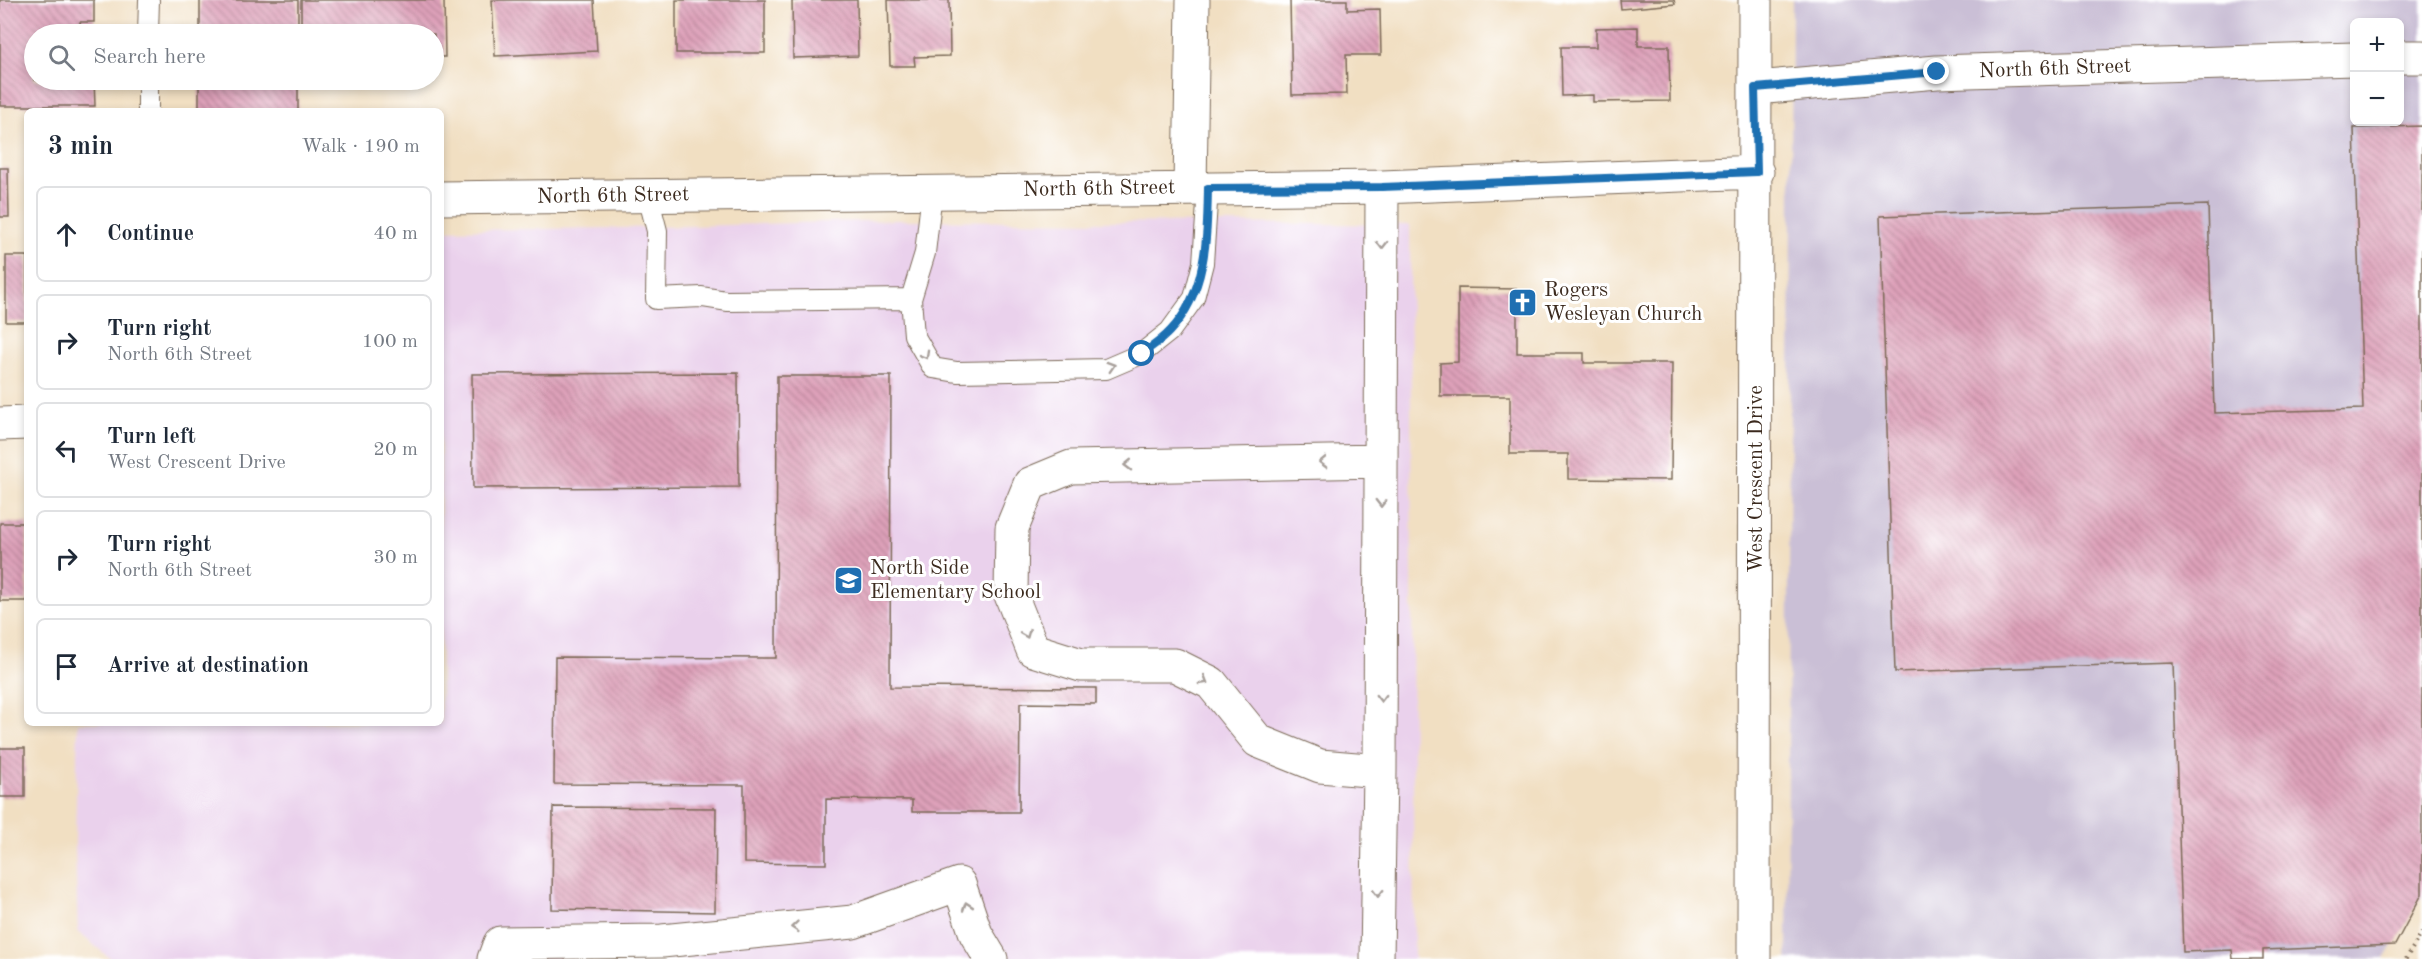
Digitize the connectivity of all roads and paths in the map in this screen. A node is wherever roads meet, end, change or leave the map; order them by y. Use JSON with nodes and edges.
{"nodes":[{"id":1,"x":149,"y":0,"type":"edge"},
{"id":2,"x":1193,"y":0,"type":"edge"},
{"id":3,"x":1755,"y":0,"type":"edge"},
{"id":4,"x":148,"y":24,"type":"edge"},
{"id":5,"x":2404,"y":57,"type":"edge"},
{"id":6,"x":2422,"y":57,"type":"edge"},
{"id":7,"x":2350,"y":59,"type":"edge"},
{"id":8,"x":1755,"y":88,"type":"junction"},
{"id":9,"x":148,"y":90,"type":"edge"},
{"id":10,"x":148,"y":108,"type":"edge"},
{"id":11,"x":1757,"y":172,"type":"junction"},
{"id":12,"x":1382,"y":187,"type":"junction"},
{"id":13,"x":1199,"y":188,"type":"junction"},
{"id":14,"x":932,"y":192,"type":"junction"},
{"id":15,"x":648,"y":196,"type":"junction"},
{"id":16,"x":444,"y":198,"type":"edge"},
{"id":17,"x":911,"y":299,"type":"junction"},
{"id":18,"x":24,"y":423,"type":"edge"},
{"id":19,"x":0,"y":424,"type":"edge"},
{"id":20,"x":1381,"y":460,"type":"junction"},
{"id":21,"x":1380,"y":771,"type":"junction"},
{"id":22,"x":2422,"y":932,"type":"edge"},
{"id":23,"x":494,"y":959,"type":"edge"},
{"id":24,"x":991,"y":959,"type":"edge"},
{"id":25,"x":1377,"y":959,"type":"edge"},
{"id":26,"x":1754,"y":959,"type":"edge"},
{"id":27,"x":2406,"y":959,"type":"edge"}],
"edges":[{"from":1,"to":4,"type":"lane"},
{"from":2,"to":13,"type":"street"},
{"from":3,"to":8,"type":"street","name":"West Crescent Drive"},
{"from":5,"to":6,"type":"street"},
{"from":7,"to":8,"type":"street","name":"North 6th Street"},
{"from":8,"to":11,"type":"street","name":"West Crescent Drive"},
{"from":9,"to":10,"type":"lane"},
{"from":11,"to":12,"type":"street","name":"North 6th Street"},
{"from":11,"to":26,"type":"street","name":"West Crescent Drive"},
{"from":12,"to":13,"type":"street","name":"North 6th Street"},
{"from":12,"to":20,"type":"street","one_way":true},
{"from":13,"to":14,"type":"street","name":"North 6th Street"},
{"from":17,"to":13,"type":"lane","one_way":true},
{"from":14,"to":15,"type":"street","name":"North 6th Street"},
{"from":14,"to":17,"type":"lane"},
{"from":15,"to":16,"type":"street","name":"North 6th Street"},
{"from":15,"to":17,"type":"lane"},
{"from":18,"to":19,"type":"street"},
{"from":20,"to":21,"type":"street","one_way":true},
{"from":20,"to":21,"type":"street","one_way":true},
{"from":21,"to":25,"type":"street","one_way":true},
{"from":22,"to":27,"type":"path"},
{"from":24,"to":23,"type":"street","one_way":true}]}
